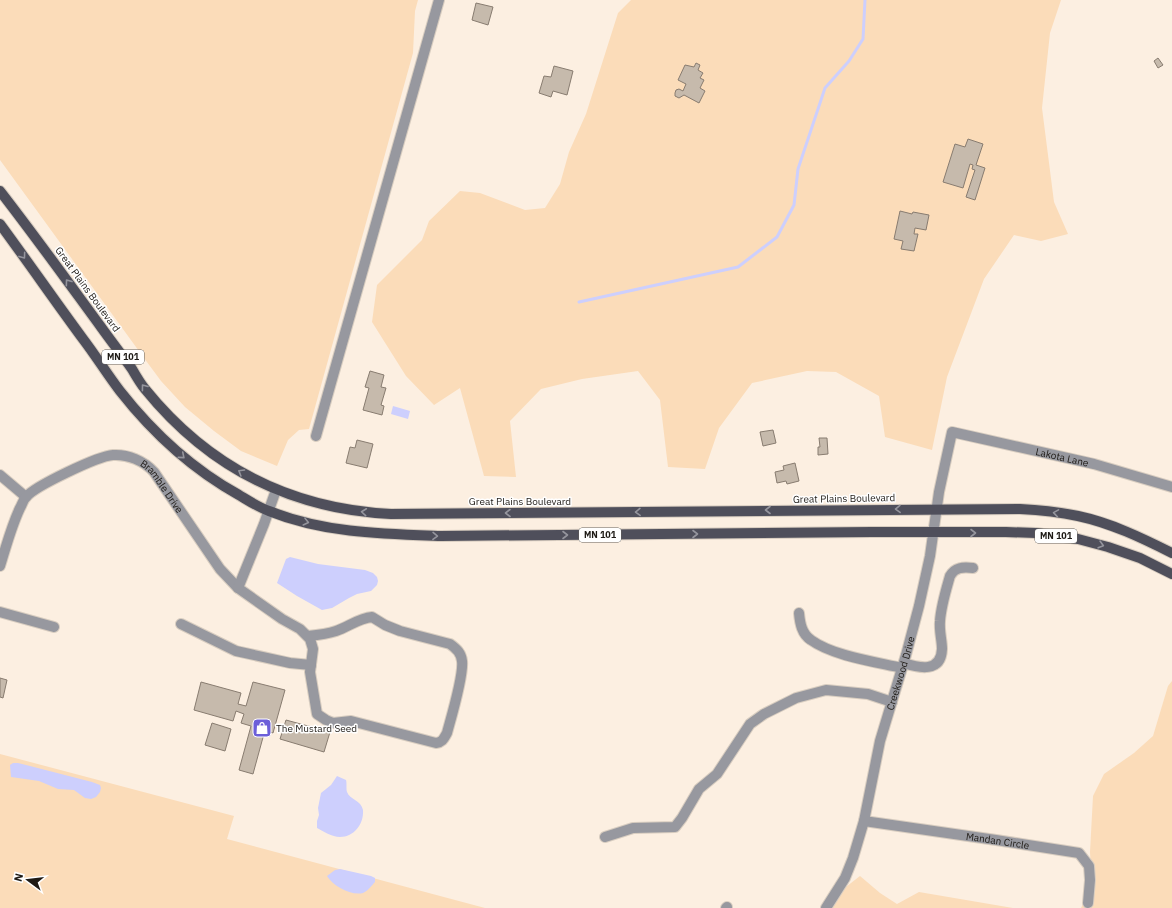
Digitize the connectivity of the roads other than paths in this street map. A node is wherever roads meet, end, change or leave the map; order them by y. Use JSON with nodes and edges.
{"nodes":[{"id":1,"x":439,"y":0,"type":"edge"},
{"id":2,"x":0,"y":191,"type":"edge"},
{"id":3,"x":0,"y":224,"type":"edge"},
{"id":4,"x":952,"y":432,"type":"joint"},
{"id":5,"x":316,"y":436,"type":"dead end"},
{"id":6,"x":0,"y":475,"type":"edge"},
{"id":7,"x":1172,"y":487,"type":"edge"},
{"id":8,"x":276,"y":490,"type":"junction"},
{"id":9,"x":26,"y":497,"type":"junction"},
{"id":10,"x":937,"y":508,"type":"junction"},
{"id":11,"x":269,"y":511,"type":"junction"},
{"id":12,"x":934,"y":533,"type":"junction"},
{"id":13,"x":1172,"y":553,"type":"edge"},
{"id":14,"x":0,"y":566,"type":"edge"},
{"id":15,"x":972,"y":568,"type":"dead end"},
{"id":16,"x":1172,"y":574,"type":"edge"},
{"id":17,"x":238,"y":588,"type":"junction"},
{"id":18,"x":0,"y":612,"type":"edge"},
{"id":19,"x":799,"y":613,"type":"dead end"},
{"id":20,"x":181,"y":624,"type":"dead end"},
{"id":21,"x":54,"y":627,"type":"dead end"},
{"id":22,"x":308,"y":636,"type":"junction"},
{"id":23,"x":310,"y":665,"type":"junction"},
{"id":24,"x":903,"y":666,"type":"junction"},
{"id":25,"x":892,"y":702,"type":"junction"},
{"id":26,"x":864,"y":822,"type":"junction"},
{"id":27,"x":605,"y":837,"type":"dead end"},
{"id":28,"x":1088,"y":903,"type":"dead end"},
{"id":29,"x":826,"y":908,"type":"edge"}],
"edges":[{"from":1,"to":5,"type":"street"},
{"from":8,"to":2,"type":"main road","name":"Great Plains Boulevard","number":"MN 101","one_way":true},
{"from":3,"to":11,"type":"main road","number":"MN 101","one_way":true},
{"from":4,"to":7,"type":"street","name":"Lakota Lane"},
{"from":4,"to":10,"type":"street","name":"Creekwood Drive"},
{"from":6,"to":9,"type":"street"},
{"from":10,"to":8,"type":"main road","name":"Great Plains Boulevard","number":"MN 101","one_way":true},
{"from":8,"to":11,"type":"street"},
{"from":9,"to":14,"type":"street","name":"Bramble Drive"},
{"from":9,"to":17,"type":"street","name":"Bramble Drive"},
{"from":10,"to":12,"type":"street","name":"Creekwood Drive"},
{"from":13,"to":10,"type":"main road","name":"Great Plains Boulevard","number":"MN 101","one_way":true},
{"from":11,"to":12,"type":"main road","number":"MN 101","one_way":true},
{"from":11,"to":17,"type":"street"},
{"from":12,"to":16,"type":"main road","number":"MN 101","one_way":true},
{"from":12,"to":24,"type":"street","name":"Creekwood Drive"},
{"from":15,"to":24,"type":"street"},
{"from":17,"to":22,"type":"street","name":"Bramble Drive"},
{"from":18,"to":21,"type":"street"},
{"from":19,"to":24,"type":"street"},
{"from":20,"to":23,"type":"street"},
{"from":22,"to":23,"type":"street"},
{"from":22,"to":23,"type":"street"},
{"from":24,"to":25,"type":"street","name":"Creekwood Drive"},
{"from":25,"to":26,"type":"street","name":"Creekwood Drive"},
{"from":25,"to":27,"type":"street"},
{"from":26,"to":28,"type":"street","name":"Mandan Circle"},
{"from":26,"to":29,"type":"street","name":"Creekwood Drive"}]}
